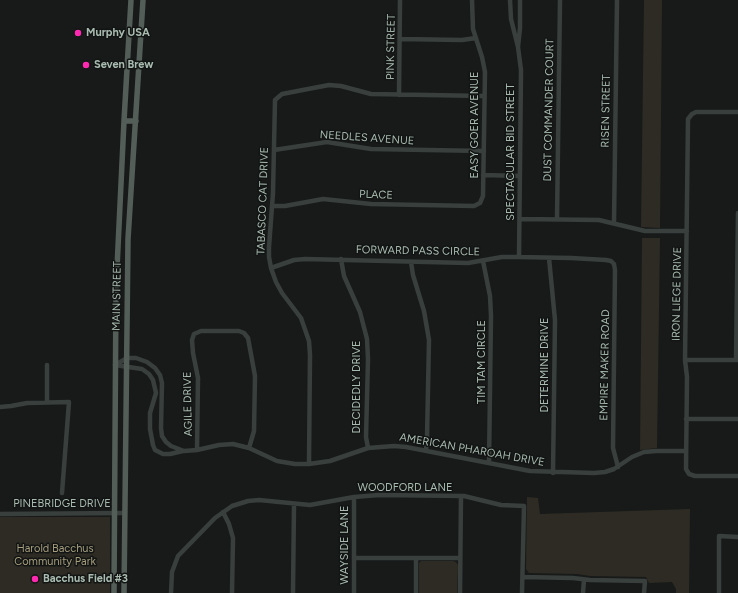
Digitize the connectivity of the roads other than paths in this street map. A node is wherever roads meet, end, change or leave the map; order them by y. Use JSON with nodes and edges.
{"nodes":[{"id":1,"x":131,"y":0,"type":"edge"},
{"id":2,"x":143,"y":0,"type":"edge"},
{"id":3,"x":400,"y":0,"type":"edge"},
{"id":4,"x":472,"y":0,"type":"edge"},
{"id":5,"x":510,"y":0,"type":"edge"},
{"id":6,"x":520,"y":0,"type":"edge"},
{"id":7,"x":560,"y":0,"type":"edge"},
{"id":8,"x":617,"y":0,"type":"edge"},
{"id":9,"x":476,"y":38,"type":"junction"},
{"id":10,"x":400,"y":39,"type":"junction"},
{"id":11,"x":518,"y":47,"type":"junction"},
{"id":12,"x":399,"y":94,"type":"junction"},
{"id":13,"x":484,"y":96,"type":"junction"},
{"id":14,"x":738,"y":112,"type":"edge"},
{"id":15,"x":124,"y":121,"type":"junction"},
{"id":16,"x":136,"y":121,"type":"junction"},
{"id":17,"x":274,"y":150,"type":"junction"},
{"id":18,"x":484,"y":151,"type":"junction"},
{"id":19,"x":483,"y":176,"type":"junction"},
{"id":20,"x":520,"y":176,"type":"junction"},
{"id":21,"x":480,"y":203,"type":"joint"},
{"id":22,"x":272,"y":206,"type":"junction"},
{"id":23,"x":738,"y":213,"type":"edge"},
{"id":24,"x":520,"y":219,"type":"junction"},
{"id":25,"x":557,"y":219,"type":"junction"},
{"id":26,"x":614,"y":223,"type":"junction"},
{"id":27,"x":687,"y":231,"type":"junction"},
{"id":28,"x":118,"y":238,"type":"junction"},
{"id":29,"x":128,"y":238,"type":"junction"},
{"id":30,"x":519,"y":257,"type":"junction"},
{"id":31,"x":549,"y":258,"type":"junction"},
{"id":32,"x":341,"y":259,"type":"junction"},
{"id":33,"x":483,"y":261,"type":"junction"},
{"id":34,"x":411,"y":262,"type":"junction"},
{"id":35,"x":612,"y":262,"type":"joint"},
{"id":36,"x":271,"y":268,"type":"junction"},
{"id":37,"x":127,"y":358,"type":"junction"},
{"id":38,"x":685,"y":360,"type":"junction"},
{"id":39,"x":737,"y":360,"type":"edge"},
{"id":40,"x":47,"y":365,"type":"dead end"},
{"id":41,"x":115,"y":365,"type":"junction"},
{"id":42,"x":127,"y":367,"type":"junction"},
{"id":43,"x":47,"y":402,"type":"junction"},
{"id":44,"x":0,"y":407,"type":"edge"},
{"id":45,"x":161,"y":418,"type":"junction"},
{"id":46,"x":150,"y":419,"type":"junction"},
{"id":47,"x":686,"y":419,"type":"junction"},
{"id":48,"x":738,"y":419,"type":"edge"},
{"id":49,"x":249,"y":448,"type":"junction"},
{"id":50,"x":368,"y":448,"type":"junction"},
{"id":51,"x":197,"y":450,"type":"junction"},
{"id":52,"x":184,"y":451,"type":"junction"},
{"id":53,"x":426,"y":451,"type":"junction"},
{"id":54,"x":686,"y":451,"type":"junction"},
{"id":55,"x":489,"y":463,"type":"junction"},
{"id":56,"x":309,"y":464,"type":"junction"},
{"id":57,"x":618,"y":467,"type":"junction"},
{"id":58,"x":553,"y":473,"type":"junction"},
{"id":59,"x":738,"y":476,"type":"edge"},
{"id":60,"x":62,"y":493,"type":"dead end"},
{"id":61,"x":461,"y":496,"type":"junction"},
{"id":62,"x":354,"y":497,"type":"junction"},
{"id":63,"x":294,"y":504,"type":"junction"},
{"id":64,"x":223,"y":512,"type":"junction"},
{"id":65,"x":116,"y":513,"type":"junction"},
{"id":66,"x":125,"y":513,"type":"junction"},
{"id":67,"x":0,"y":514,"type":"edge"},
{"id":68,"x":738,"y":537,"type":"edge"},
{"id":69,"x":354,"y":558,"type":"junction"},
{"id":70,"x":416,"y":558,"type":"junction"},
{"id":71,"x":460,"y":558,"type":"junction"},
{"id":72,"x":523,"y":577,"type":"junction"},
{"id":73,"x":584,"y":580,"type":"junction"},
{"id":74,"x":114,"y":593,"type":"edge"},
{"id":75,"x":124,"y":593,"type":"edge"},
{"id":76,"x":171,"y":593,"type":"edge"},
{"id":77,"x":232,"y":593,"type":"edge"},
{"id":78,"x":293,"y":593,"type":"edge"},
{"id":79,"x":354,"y":593,"type":"edge"},
{"id":80,"x":416,"y":593,"type":"edge"},
{"id":81,"x":460,"y":593,"type":"edge"},
{"id":82,"x":522,"y":593,"type":"edge"},
{"id":83,"x":583,"y":593,"type":"edge"},
{"id":84,"x":644,"y":593,"type":"edge"},
{"id":85,"x":719,"y":593,"type":"edge"}],
"edges":[{"from":1,"to":15,"type":"main road","name":"MAIN STREET"},
{"from":2,"to":16,"type":"main road","name":"MAIN STREET"},
{"from":3,"to":10,"type":"street","name":"PINK STREET"},
{"from":4,"to":9,"type":"street","name":"EASY GOER AVENUE"},
{"from":5,"to":11,"type":"street","name":"SPECTACULAR BID STREET"},
{"from":6,"to":11,"type":"street","name":"SPECTACULAR BID STREET"},
{"from":7,"to":25,"type":"street","name":"DUST COMMANDER COURT"},
{"from":8,"to":26,"type":"street","name":"RISEN STREET"},
{"from":9,"to":10,"type":"street"},
{"from":9,"to":13,"type":"street","name":"EASY GOER AVENUE"},
{"from":10,"to":12,"type":"street","name":"PINK STREET"},
{"from":11,"to":20,"type":"street","name":"SPECTACULAR BID STREET"},
{"from":12,"to":13,"type":"street"},
{"from":12,"to":17,"type":"street","name":"TABASCO CAT DRIVE"},
{"from":13,"to":18,"type":"street","name":"EASY GOER AVENUE"},
{"from":14,"to":27,"type":"street","name":"IRON LIEGE DRIVE"},
{"from":15,"to":16,"type":"main road"},
{"from":15,"to":28,"type":"main road","name":"MAIN STREET"},
{"from":16,"to":29,"type":"main road","name":"MAIN STREET"},
{"from":17,"to":18,"type":"street","name":"NEEDLES AVENUE"},
{"from":17,"to":22,"type":"street","name":"TABASCO CAT DRIVE"},
{"from":18,"to":19,"type":"street","name":"EASY GOER AVENUE"},
{"from":19,"to":20,"type":"street"},
{"from":19,"to":21,"type":"street","name":"EASY GOER AVENUE"},
{"from":20,"to":24,"type":"street","name":"SPECTACULAR BID STREET"},
{"from":21,"to":22,"type":"street","name":"PLACE"},
{"from":22,"to":36,"type":"street","name":"TABASCO CAT DRIVE"},
{"from":23,"to":39,"type":"street"},
{"from":24,"to":25,"type":"street"},
{"from":24,"to":30,"type":"street","name":"SPECTACULAR BID STREET"},
{"from":25,"to":26,"type":"street"},
{"from":26,"to":27,"type":"street"},
{"from":27,"to":38,"type":"street","name":"IRON LIEGE DRIVE"},
{"from":28,"to":29,"type":"main road"},
{"from":28,"to":41,"type":"main road","name":"MAIN STREET"},
{"from":29,"to":37,"type":"main road","name":"MAIN STREET"},
{"from":30,"to":31,"type":"street","name":"FORWARD PASS CIRCLE"},
{"from":30,"to":33,"type":"street","name":"FORWARD PASS CIRCLE"},
{"from":31,"to":35,"type":"street","name":"FORWARD PASS CIRCLE"},
{"from":31,"to":58,"type":"street","name":"DETERMINE DRIVE"},
{"from":32,"to":34,"type":"street","name":"FORWARD PASS CIRCLE"},
{"from":32,"to":36,"type":"street","name":"FORWARD PASS CIRCLE"},
{"from":32,"to":50,"type":"street","name":"DECIDEDLY DRIVE"},
{"from":33,"to":34,"type":"street","name":"FORWARD PASS CIRCLE"},
{"from":33,"to":55,"type":"street","name":"TIM TAM CIRCLE"},
{"from":34,"to":53,"type":"street"},
{"from":35,"to":57,"type":"street","name":"EMPIRE MAKER ROAD"},
{"from":36,"to":56,"type":"street","name":"TABASCO CAT DRIVE"},
{"from":37,"to":41,"type":"street"},
{"from":37,"to":42,"type":"main road","name":"MAIN STREET"},
{"from":37,"to":45,"type":"street"},
{"from":38,"to":39,"type":"street"},
{"from":38,"to":47,"type":"street","name":"IRON LIEGE DRIVE"},
{"from":40,"to":43,"type":"street"},
{"from":41,"to":42,"type":"street","name":"AMERICAN PHAROAH DRIVE"},
{"from":41,"to":65,"type":"main road","name":"MAIN STREET"},
{"from":42,"to":46,"type":"street","name":"AMERICAN PHAROAH DRIVE"},
{"from":42,"to":66,"type":"main road","name":"MAIN STREET"},
{"from":43,"to":44,"type":"street"},
{"from":43,"to":60,"type":"street"},
{"from":45,"to":46,"type":"street"},
{"from":45,"to":52,"type":"street"},
{"from":46,"to":52,"type":"street","name":"AMERICAN PHAROAH DRIVE"},
{"from":47,"to":48,"type":"street"},
{"from":47,"to":54,"type":"street","name":"IRON LIEGE DRIVE"},
{"from":49,"to":51,"type":"street","name":"AMERICAN PHAROAH DRIVE"},
{"from":49,"to":51,"type":"street","name":"AGILE DRIVE"},
{"from":49,"to":56,"type":"street","name":"AMERICAN PHAROAH DRIVE"},
{"from":50,"to":53,"type":"street","name":"AMERICAN PHAROAH DRIVE"},
{"from":50,"to":56,"type":"street","name":"AMERICAN PHAROAH DRIVE"},
{"from":51,"to":52,"type":"street","name":"AMERICAN PHAROAH DRIVE"},
{"from":53,"to":55,"type":"street","name":"AMERICAN PHAROAH DRIVE"},
{"from":54,"to":57,"type":"street","name":"AMERICAN PHAROAH DRIVE"},
{"from":54,"to":59,"type":"street","name":"IRON LIEGE DRIVE"},
{"from":55,"to":58,"type":"street","name":"AMERICAN PHAROAH DRIVE"},
{"from":57,"to":58,"type":"street","name":"AMERICAN PHAROAH DRIVE"},
{"from":61,"to":62,"type":"street","name":"WOODFORD LANE"},
{"from":61,"to":71,"type":"street"},
{"from":61,"to":72,"type":"street","name":"WOODFORD LANE"},
{"from":62,"to":63,"type":"street","name":"WOODFORD LANE"},
{"from":62,"to":69,"type":"street","name":"WAYSIDE LANE"},
{"from":63,"to":64,"type":"street","name":"WOODFORD LANE"},
{"from":63,"to":78,"type":"street"},
{"from":64,"to":76,"type":"street","name":"WOODFORD LANE"},
{"from":64,"to":77,"type":"street"},
{"from":65,"to":66,"type":"street","name":"PINEBRIDGE DRIVE"},
{"from":65,"to":67,"type":"street","name":"PINEBRIDGE DRIVE"},
{"from":65,"to":74,"type":"main road","name":"MAIN STREET"},
{"from":66,"to":75,"type":"main road","name":"MAIN STREET"},
{"from":68,"to":85,"type":"street"},
{"from":69,"to":70,"type":"street"},
{"from":69,"to":79,"type":"street","name":"WAYSIDE LANE"},
{"from":70,"to":71,"type":"street"},
{"from":70,"to":80,"type":"street"},
{"from":71,"to":81,"type":"street"},
{"from":72,"to":73,"type":"street"},
{"from":72,"to":82,"type":"street"},
{"from":73,"to":83,"type":"street"},
{"from":73,"to":84,"type":"street"}]}
